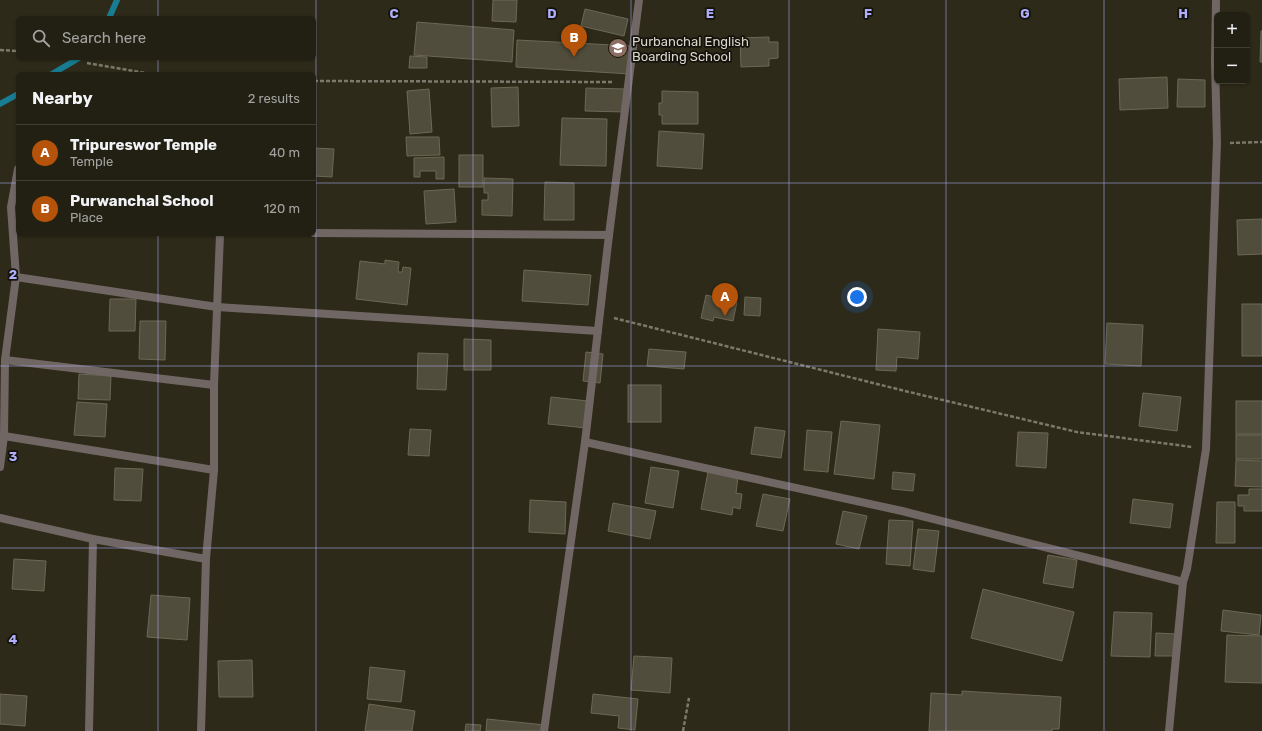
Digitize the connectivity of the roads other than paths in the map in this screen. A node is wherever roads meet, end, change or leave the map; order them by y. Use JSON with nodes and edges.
{"nodes":[{"id":1,"x":640,"y":0,"type":"edge"},
{"id":2,"x":1216,"y":0,"type":"edge"},
{"id":3,"x":16,"y":188,"type":"edge"},
{"id":4,"x":14,"y":208,"type":"edge"},
{"id":5,"x":316,"y":233,"type":"edge"},
{"id":6,"x":609,"y":235,"type":"junction"},
{"id":7,"x":220,"y":236,"type":"edge"},
{"id":8,"x":16,"y":277,"type":"junction"},
{"id":9,"x":217,"y":307,"type":"junction"},
{"id":10,"x":598,"y":331,"type":"junction"},
{"id":11,"x":5,"y":360,"type":"junction"},
{"id":12,"x":214,"y":385,"type":"junction"},
{"id":13,"x":4,"y":436,"type":"junction"},
{"id":14,"x":585,"y":442,"type":"junction"},
{"id":15,"x":0,"y":467,"type":"edge"},
{"id":16,"x":214,"y":470,"type":"junction"},
{"id":17,"x":0,"y":518,"type":"edge"},
{"id":18,"x":93,"y":539,"type":"junction"},
{"id":19,"x":206,"y":559,"type":"junction"},
{"id":20,"x":1183,"y":582,"type":"junction"},
{"id":21,"x":89,"y":731,"type":"edge"},
{"id":22,"x":201,"y":731,"type":"edge"},
{"id":23,"x":544,"y":731,"type":"edge"},
{"id":24,"x":1169,"y":731,"type":"edge"}],
"edges":[{"from":1,"to":6,"type":"street"},
{"from":2,"to":20,"type":"street"},
{"from":3,"to":4,"type":"street"},
{"from":4,"to":8,"type":"street"},
{"from":5,"to":6,"type":"street"},
{"from":6,"to":10,"type":"street"},
{"from":7,"to":9,"type":"street"},
{"from":8,"to":9,"type":"street"},
{"from":8,"to":11,"type":"street"},
{"from":9,"to":10,"type":"street"},
{"from":9,"to":12,"type":"street"},
{"from":10,"to":14,"type":"street"},
{"from":11,"to":12,"type":"street"},
{"from":11,"to":13,"type":"street"},
{"from":12,"to":16,"type":"street"},
{"from":13,"to":15,"type":"street"},
{"from":13,"to":16,"type":"street"},
{"from":14,"to":20,"type":"street"},
{"from":14,"to":23,"type":"street"},
{"from":16,"to":19,"type":"street"},
{"from":17,"to":18,"type":"street"},
{"from":18,"to":19,"type":"street"},
{"from":18,"to":21,"type":"street"},
{"from":19,"to":22,"type":"street"},
{"from":20,"to":24,"type":"street"}]}
